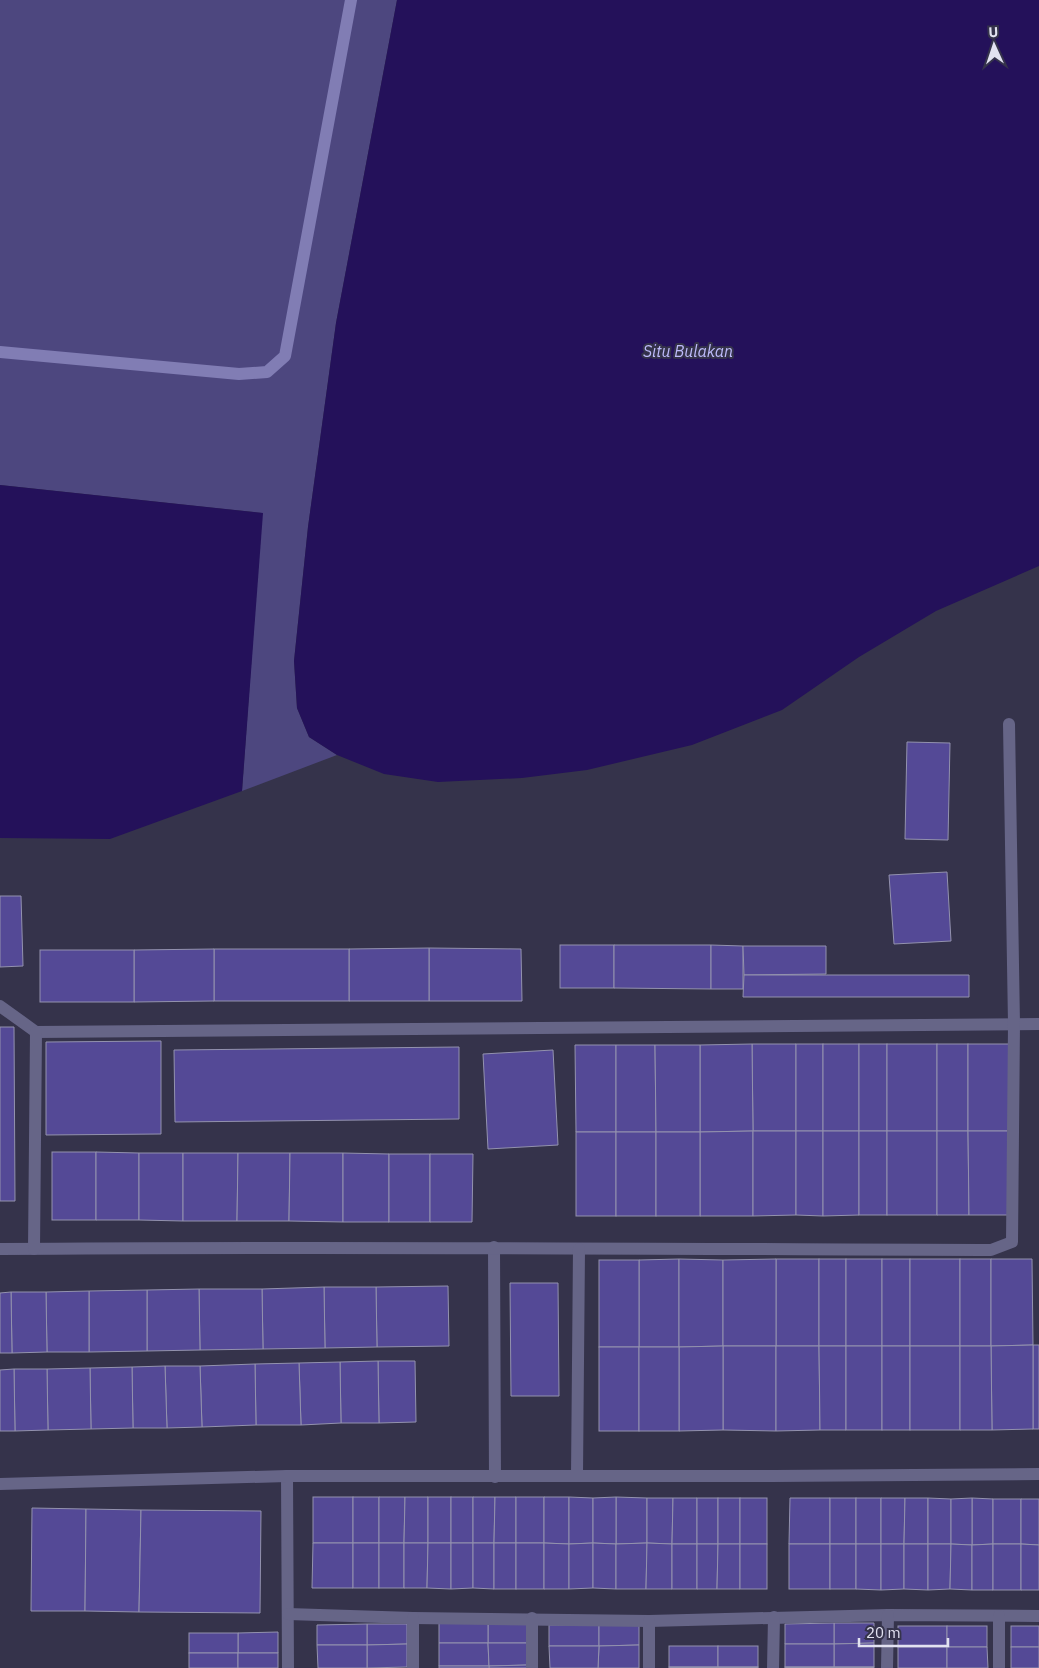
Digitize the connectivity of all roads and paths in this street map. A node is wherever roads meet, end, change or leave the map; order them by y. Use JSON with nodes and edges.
{"nodes":[{"id":1,"x":351,"y":0,"type":"edge"},
{"id":2,"x":0,"y":352,"type":"edge"},
{"id":3,"x":1009,"y":724,"type":"dead end"},
{"id":4,"x":0,"y":1006,"type":"edge"},
{"id":5,"x":1014,"y":1024,"type":"junction"},
{"id":6,"x":1039,"y":1024,"type":"edge"},
{"id":7,"x":36,"y":1032,"type":"junction"},
{"id":8,"x":494,"y":1247,"type":"junction"},
{"id":9,"x":34,"y":1248,"type":"junction"},
{"id":10,"x":0,"y":1249,"type":"edge"},
{"id":11,"x":579,"y":1249,"type":"junction"},
{"id":12,"x":1039,"y":1474,"type":"edge"},
{"id":13,"x":577,"y":1475,"type":"junction"},
{"id":14,"x":287,"y":1476,"type":"junction"},
{"id":15,"x":495,"y":1477,"type":"junction"},
{"id":16,"x":0,"y":1484,"type":"edge"},
{"id":17,"x":288,"y":1614,"type":"junction"},
{"id":18,"x":888,"y":1615,"type":"junction"},
{"id":19,"x":998,"y":1616,"type":"junction"},
{"id":20,"x":1039,"y":1616,"type":"edge"},
{"id":21,"x":774,"y":1617,"type":"junction"},
{"id":22,"x":413,"y":1618,"type":"junction"},
{"id":23,"x":532,"y":1618,"type":"junction"},
{"id":24,"x":649,"y":1621,"type":"junction"},
{"id":25,"x":288,"y":1668,"type":"edge"},
{"id":26,"x":414,"y":1668,"type":"edge"},
{"id":27,"x":532,"y":1668,"type":"edge"},
{"id":28,"x":649,"y":1668,"type":"edge"},
{"id":29,"x":773,"y":1668,"type":"edge"},
{"id":30,"x":887,"y":1668,"type":"edge"},
{"id":31,"x":999,"y":1668,"type":"edge"}],
"edges":[{"from":1,"to":2,"type":"street"},
{"from":3,"to":5,"type":"street"},
{"from":4,"to":7,"type":"street"},
{"from":5,"to":6,"type":"street"},
{"from":5,"to":7,"type":"street"},
{"from":5,"to":11,"type":"street"},
{"from":7,"to":9,"type":"street"},
{"from":8,"to":9,"type":"street"},
{"from":8,"to":11,"type":"street"},
{"from":8,"to":15,"type":"street"},
{"from":9,"to":10,"type":"street"},
{"from":11,"to":13,"type":"street"},
{"from":12,"to":13,"type":"street"},
{"from":13,"to":15,"type":"street"},
{"from":14,"to":15,"type":"street"},
{"from":14,"to":16,"type":"street"},
{"from":14,"to":17,"type":"street"},
{"from":17,"to":22,"type":"street"},
{"from":17,"to":25,"type":"street"},
{"from":18,"to":19,"type":"street"},
{"from":18,"to":21,"type":"street"},
{"from":18,"to":30,"type":"street"},
{"from":19,"to":20,"type":"street"},
{"from":19,"to":31,"type":"street"},
{"from":21,"to":24,"type":"street"},
{"from":21,"to":29,"type":"street"},
{"from":22,"to":23,"type":"street"},
{"from":22,"to":26,"type":"street"},
{"from":23,"to":24,"type":"street"},
{"from":23,"to":27,"type":"street"},
{"from":24,"to":28,"type":"street"}]}
